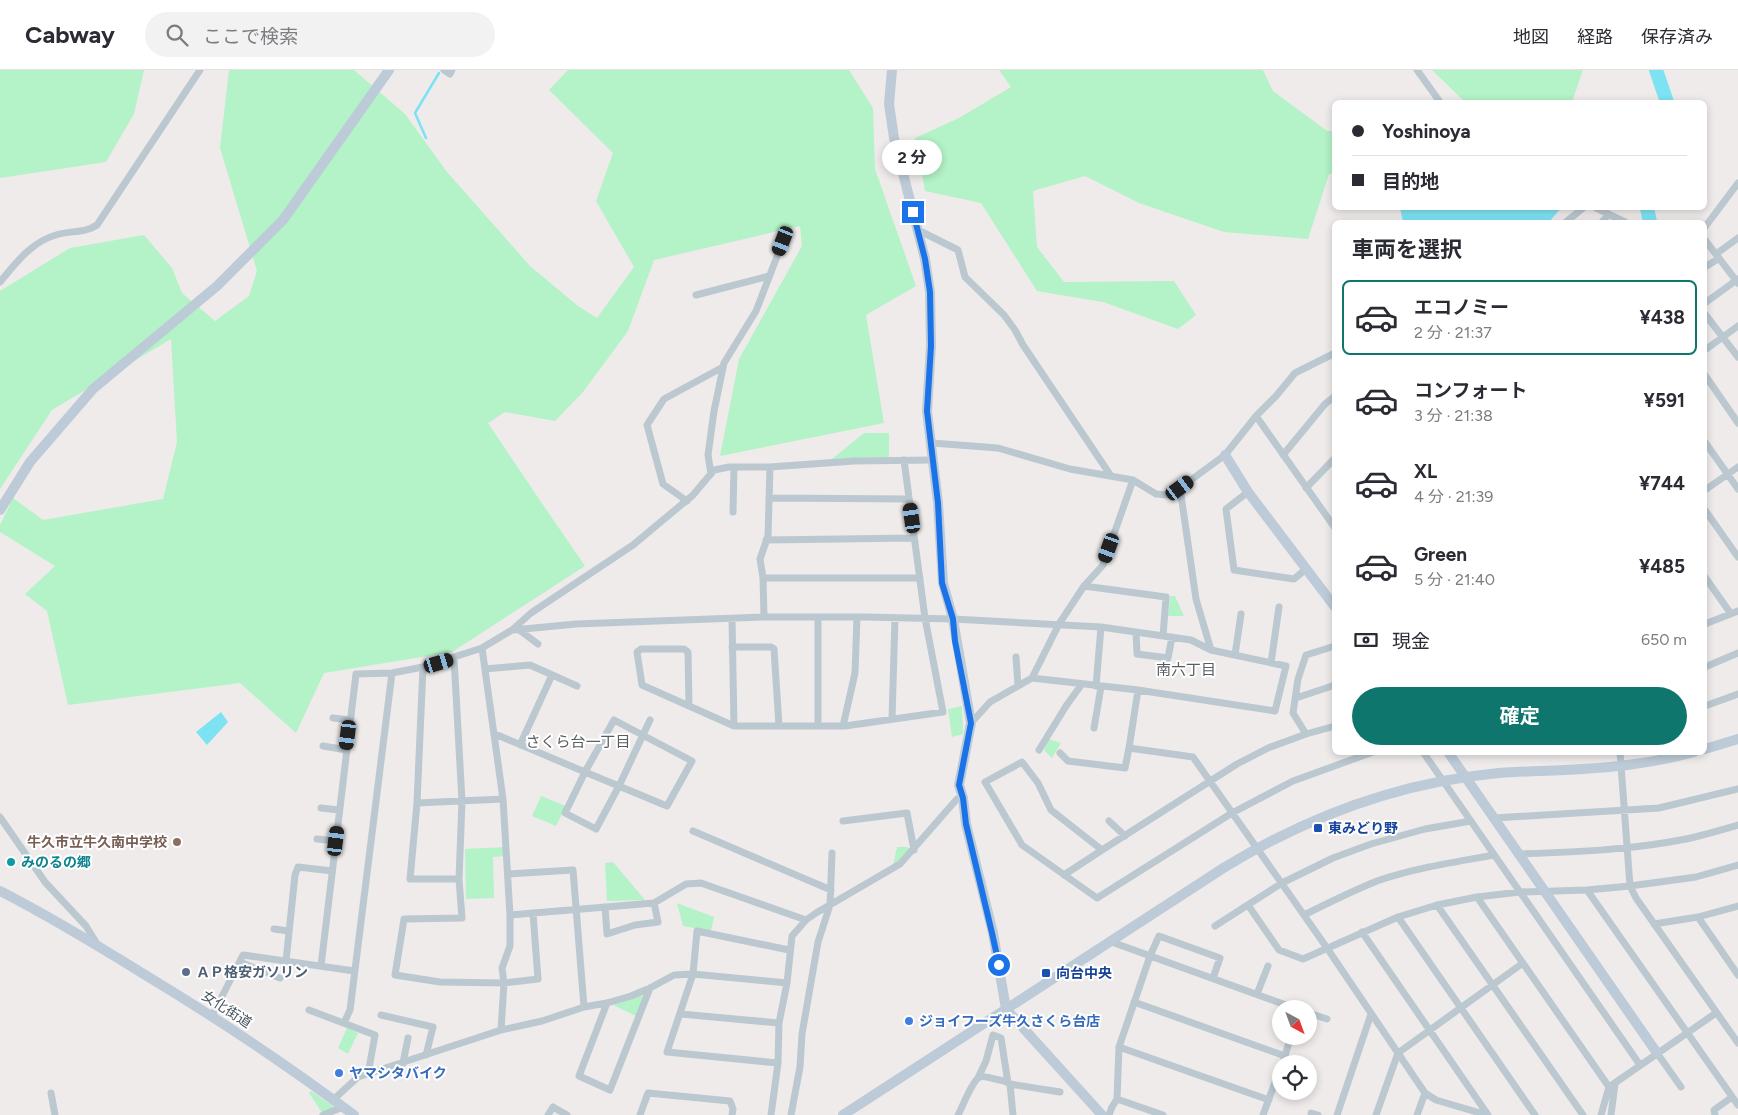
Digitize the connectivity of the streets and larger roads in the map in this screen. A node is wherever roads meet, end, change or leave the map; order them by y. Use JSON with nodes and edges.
{"nodes":[{"id":1,"x":200,"y":70,"type":"edge"},
{"id":2,"x":389,"y":70,"type":"edge"},
{"id":3,"x":444,"y":70,"type":"edge"},
{"id":4,"x":452,"y":70,"type":"edge"},
{"id":5,"x":892,"y":70,"type":"edge"},
{"id":6,"x":1417,"y":70,"type":"edge"},
{"id":7,"x":1439,"y":100,"type":"edge"},
{"id":8,"x":1738,"y":182,"type":"edge"},
{"id":9,"x":1581,"y":210,"type":"edge"},
{"id":10,"x":1599,"y":210,"type":"edge"},
{"id":11,"x":1608,"y":215,"type":"junction"},
{"id":12,"x":1568,"y":220,"type":"edge"},
{"id":13,"x":1604,"y":220,"type":"edge"},
{"id":14,"x":1620,"y":220,"type":"edge"},
{"id":15,"x":1707,"y":224,"type":"edge"},
{"id":16,"x":918,"y":230,"type":"junction"},
{"id":17,"x":1738,"y":238,"type":"edge"},
{"id":18,"x":783,"y":241,"type":"dead end"},
{"id":19,"x":1707,"y":243,"type":"edge"},
{"id":20,"x":1717,"y":256,"type":"junction"},
{"id":21,"x":1707,"y":265,"type":"edge"},
{"id":22,"x":770,"y":276,"type":"junction"},
{"id":23,"x":1737,"y":281,"type":"edge"},
{"id":24,"x":0,"y":282,"type":"edge"},
{"id":25,"x":696,"y":295,"type":"dead end"},
{"id":26,"x":1707,"y":302,"type":"edge"},
{"id":27,"x":1707,"y":317,"type":"edge"},
{"id":28,"x":1738,"y":326,"type":"edge"},
{"id":29,"x":1723,"y":337,"type":"junction"},
{"id":30,"x":1707,"y":349,"type":"edge"},
{"id":31,"x":1332,"y":354,"type":"edge"},
{"id":32,"x":1738,"y":357,"type":"edge"},
{"id":33,"x":723,"y":366,"type":"junction"},
{"id":34,"x":1707,"y":378,"type":"edge"},
{"id":35,"x":1332,"y":398,"type":"edge"},
{"id":36,"x":1256,"y":416,"type":"junction"},
{"id":37,"x":1738,"y":423,"type":"edge"},
{"id":38,"x":932,"y":443,"type":"junction"},
{"id":39,"x":1707,"y":445,"type":"edge"},
{"id":40,"x":1225,"y":455,"type":"junction"},
{"id":41,"x":1283,"y":455,"type":"junction"},
{"id":42,"x":904,"y":460,"type":"junction"},
{"id":43,"x":934,"y":460,"type":"junction"},
{"id":44,"x":1332,"y":461,"type":"edge"},
{"id":45,"x":734,"y":467,"type":"junction"},
{"id":46,"x":770,"y":467,"type":"junction"},
{"id":47,"x":1738,"y":467,"type":"edge"},
{"id":48,"x":711,"y":474,"type":"junction"},
{"id":49,"x":1728,"y":474,"type":"junction"},
{"id":50,"x":1111,"y":476,"type":"junction"},
{"id":51,"x":1133,"y":480,"type":"junction"},
{"id":52,"x":1180,"y":488,"type":"junction"},
{"id":53,"x":1306,"y":488,"type":"junction"},
{"id":54,"x":1707,"y":489,"type":"edge"},
{"id":55,"x":1738,"y":490,"type":"edge"},
{"id":56,"x":1248,"y":492,"type":"junction"},
{"id":57,"x":769,"y":498,"type":"junction"},
{"id":58,"x":909,"y":499,"type":"junction"},
{"id":59,"x":687,"y":501,"type":"junction"},
{"id":60,"x":0,"y":510,"type":"edge"},
{"id":61,"x":733,"y":512,"type":"dead end"},
{"id":62,"x":1707,"y":513,"type":"edge"},
{"id":63,"x":1332,"y":524,"type":"edge"},
{"id":64,"x":914,"y":538,"type":"junction"},
{"id":65,"x":766,"y":540,"type":"junction"},
{"id":66,"x":1738,"y":557,"type":"edge"},
{"id":67,"x":1306,"y":569,"type":"junction"},
{"id":68,"x":763,"y":578,"type":"junction"},
{"id":69,"x":920,"y":578,"type":"junction"},
{"id":70,"x":1707,"y":579,"type":"edge"},
{"id":71,"x":1084,"y":586,"type":"junction"},
{"id":72,"x":1332,"y":599,"type":"edge"},
{"id":73,"x":1280,"y":607,"type":"dead end"},
{"id":74,"x":1734,"y":613,"type":"edge"},
{"id":75,"x":1241,"y":614,"type":"dead end"},
{"id":76,"x":818,"y":617,"type":"junction"},
{"id":77,"x":857,"y":617,"type":"junction"},
{"id":78,"x":732,"y":618,"type":"junction"},
{"id":79,"x":764,"y":618,"type":"junction"},
{"id":80,"x":895,"y":618,"type":"junction"},
{"id":81,"x":925,"y":618,"type":"junction"},
{"id":82,"x":953,"y":619,"type":"junction"},
{"id":83,"x":1707,"y":623,"type":"edge"},
{"id":84,"x":1060,"y":624,"type":"junction"},
{"id":85,"x":1101,"y":626,"type":"junction"},
{"id":86,"x":515,"y":630,"type":"junction"},
{"id":87,"x":1136,"y":632,"type":"junction"},
{"id":88,"x":1163,"y":636,"type":"junction"},
{"id":89,"x":1172,"y":637,"type":"junction"},
{"id":90,"x":538,"y":644,"type":"dead end"},
{"id":91,"x":732,"y":647,"type":"junction"},
{"id":92,"x":1332,"y":647,"type":"edge"},
{"id":93,"x":482,"y":648,"type":"junction"},
{"id":94,"x":1211,"y":650,"type":"junction"},
{"id":95,"x":1738,"y":653,"type":"edge"},
{"id":96,"x":1235,"y":655,"type":"junction"},
{"id":97,"x":1016,"y":657,"type":"dead end"},
{"id":98,"x":454,"y":658,"type":"junction"},
{"id":99,"x":1271,"y":662,"type":"junction"},
{"id":100,"x":1707,"y":666,"type":"edge"},
{"id":101,"x":423,"y":667,"type":"junction"},
{"id":102,"x":486,"y":669,"type":"junction"},
{"id":103,"x":392,"y":674,"type":"junction"},
{"id":104,"x":552,"y":675,"type":"junction"},
{"id":105,"x":1032,"y":678,"type":"junction"},
{"id":106,"x":1082,"y":684,"type":"junction"},
{"id":107,"x":576,"y":686,"type":"dead end"},
{"id":108,"x":1018,"y":686,"type":"junction"},
{"id":109,"x":1332,"y":686,"type":"edge"},
{"id":110,"x":1099,"y":687,"type":"junction"},
{"id":111,"x":1138,"y":690,"type":"junction"},
{"id":112,"x":1738,"y":694,"type":"edge"},
{"id":113,"x":1296,"y":698,"type":"junction"},
{"id":114,"x":1707,"y":705,"type":"edge"},
{"id":115,"x":689,"y":706,"type":"junction"},
{"id":116,"x":333,"y":718,"type":"dead end"},
{"id":117,"x":892,"y":719,"type":"junction"},
{"id":118,"x":350,"y":720,"type":"junction"},
{"id":119,"x":650,"y":720,"type":"dead end"},
{"id":120,"x":971,"y":723,"type":"junction"},
{"id":121,"x":734,"y":726,"type":"junction"},
{"id":122,"x":778,"y":726,"type":"junction"},
{"id":123,"x":818,"y":726,"type":"junction"},
{"id":124,"x":843,"y":726,"type":"junction"},
{"id":125,"x":1332,"y":727,"type":"edge"},
{"id":126,"x":1094,"y":728,"type":"dead end"},
{"id":127,"x":495,"y":734,"type":"junction"},
{"id":128,"x":1306,"y":734,"type":"junction"},
{"id":129,"x":644,"y":736,"type":"junction"},
{"id":130,"x":1738,"y":739,"type":"edge"},
{"id":131,"x":520,"y":745,"type":"junction"},
{"id":132,"x":323,"y":746,"type":"dead end"},
{"id":133,"x":1129,"y":748,"type":"junction"},
{"id":134,"x":1707,"y":748,"type":"edge"},
{"id":135,"x":347,"y":750,"type":"junction"},
{"id":136,"x":1039,"y":750,"type":"dead end"},
{"id":137,"x":1060,"y":753,"type":"dead end"},
{"id":138,"x":1365,"y":755,"type":"edge"},
{"id":139,"x":1425,"y":755,"type":"edge"},
{"id":140,"x":1450,"y":755,"type":"edge"},
{"id":141,"x":1620,"y":755,"type":"edge"},
{"id":142,"x":1680,"y":755,"type":"edge"},
{"id":143,"x":1621,"y":765,"type":"junction"},
{"id":144,"x":585,"y":772,"type":"junction"},
{"id":145,"x":1466,"y":778,"type":"junction"},
{"id":146,"x":1210,"y":780,"type":"junction"},
{"id":147,"x":1443,"y":781,"type":"junction"},
{"id":148,"x":619,"y":786,"type":"junction"},
{"id":149,"x":1738,"y":789,"type":"edge"},
{"id":150,"x":963,"y":798,"type":"junction"},
{"id":151,"x":503,"y":799,"type":"junction"},
{"id":152,"x":462,"y":801,"type":"junction"},
{"id":153,"x":418,"y":803,"type":"junction"},
{"id":154,"x":321,"y":808,"type":"dead end"},
{"id":155,"x":339,"y":810,"type":"junction"},
{"id":156,"x":1624,"y":810,"type":"junction"},
{"id":157,"x":1232,"y":813,"type":"junction"},
{"id":158,"x":0,"y":817,"type":"edge"},
{"id":159,"x":1494,"y":818,"type":"junction"},
{"id":160,"x":843,"y":821,"type":"dead end"},
{"id":161,"x":1109,"y":821,"type":"dead end"},
{"id":162,"x":1471,"y":821,"type":"junction"},
{"id":163,"x":1738,"y":825,"type":"edge"},
{"id":164,"x":693,"y":831,"type":"dead end"},
{"id":165,"x":1125,"y":836,"type":"junction"},
{"id":166,"x":317,"y":839,"type":"dead end"},
{"id":167,"x":336,"y":841,"type":"junction"},
{"id":168,"x":1257,"y":848,"type":"junction"},
{"id":169,"x":1627,"y":848,"type":"junction"},
{"id":170,"x":914,"y":850,"type":"junction"},
{"id":171,"x":1102,"y":850,"type":"junction"},
{"id":172,"x":832,"y":853,"type":"dead end"},
{"id":173,"x":1494,"y":854,"type":"junction"},
{"id":174,"x":1519,"y":854,"type":"junction"},
{"id":175,"x":1738,"y":865,"type":"edge"},
{"id":176,"x":332,"y":871,"type":"junction"},
{"id":177,"x":508,"y":874,"type":"junction"},
{"id":178,"x":1064,"y":875,"type":"junction"},
{"id":179,"x":459,"y":879,"type":"junction"},
{"id":180,"x":1282,"y":883,"type":"junction"},
{"id":181,"x":1630,"y":886,"type":"junction"},
{"id":182,"x":831,"y":890,"type":"junction"},
{"id":183,"x":1545,"y":890,"type":"junction"},
{"id":184,"x":1587,"y":890,"type":"junction"},
{"id":185,"x":0,"y":891,"type":"edge"},
{"id":186,"x":1520,"y":892,"type":"junction"},
{"id":187,"x":1477,"y":897,"type":"junction"},
{"id":188,"x":654,"y":902,"type":"junction"},
{"id":189,"x":830,"y":905,"type":"junction"},
{"id":190,"x":1248,"y":905,"type":"junction"},
{"id":191,"x":1437,"y":905,"type":"junction"},
{"id":192,"x":1738,"y":906,"type":"edge"},
{"id":193,"x":605,"y":907,"type":"junction"},
{"id":194,"x":576,"y":909,"type":"junction"},
{"id":195,"x":533,"y":913,"type":"junction"},
{"id":196,"x":510,"y":914,"type":"junction"},
{"id":197,"x":1304,"y":915,"type":"junction"},
{"id":198,"x":1398,"y":917,"type":"junction"},
{"id":199,"x":1698,"y":917,"type":"junction"},
{"id":200,"x":806,"y":920,"type":"junction"},
{"id":201,"x":1654,"y":924,"type":"junction"},
{"id":202,"x":1215,"y":926,"type":"dead end"},
{"id":203,"x":274,"y":929,"type":"dead end"},
{"id":204,"x":289,"y":931,"type":"junction"},
{"id":205,"x":1362,"y":932,"type":"junction"},
{"id":206,"x":1109,"y":941,"type":"junction"},
{"id":207,"x":97,"y":945,"type":"junction"},
{"id":208,"x":1327,"y":948,"type":"junction"},
{"id":209,"x":789,"y":950,"type":"junction"},
{"id":210,"x":1150,"y":956,"type":"junction"},
{"id":211,"x":286,"y":961,"type":"junction"},
{"id":212,"x":240,"y":962,"type":"junction"},
{"id":213,"x":1523,"y":963,"type":"junction"},
{"id":214,"x":321,"y":966,"type":"junction"},
{"id":215,"x":1268,"y":966,"type":"dead end"},
{"id":216,"x":354,"y":971,"type":"junction"},
{"id":217,"x":693,"y":974,"type":"junction"},
{"id":218,"x":1738,"y":975,"type":"edge"},
{"id":219,"x":280,"y":978,"type":"dead end"},
{"id":220,"x":1213,"y":978,"type":"junction"},
{"id":221,"x":504,"y":983,"type":"junction"},
{"id":222,"x":787,"y":983,"type":"junction"},
{"id":223,"x":1492,"y":985,"type":"junction"},
{"id":224,"x":650,"y":988,"type":"junction"},
{"id":225,"x":1257,"y":994,"type":"junction"},
{"id":226,"x":1273,"y":1000,"type":"edge"},
{"id":227,"x":1134,"y":1002,"type":"junction"},
{"id":228,"x":607,"y":1003,"type":"junction"},
{"id":229,"x":584,"y":1007,"type":"junction"},
{"id":230,"x":1461,"y":1008,"type":"junction"},
{"id":231,"x":1006,"y":1009,"type":"junction"},
{"id":232,"x":309,"y":1010,"type":"dead end"},
{"id":233,"x":681,"y":1014,"type":"junction"},
{"id":234,"x":1371,"y":1014,"type":"junction"},
{"id":235,"x":1716,"y":1014,"type":"junction"},
{"id":236,"x":381,"y":1015,"type":"dead end"},
{"id":237,"x":212,"y":1016,"type":"junction"},
{"id":238,"x":1318,"y":1016,"type":"edge"},
{"id":239,"x":1327,"y":1019,"type":"dead end"},
{"id":240,"x":344,"y":1023,"type":"junction"},
{"id":241,"x":779,"y":1023,"type":"junction"},
{"id":242,"x":502,"y":1030,"type":"junction"},
{"id":243,"x":1429,"y":1030,"type":"junction"},
{"id":244,"x":1686,"y":1033,"type":"junction"},
{"id":245,"x":408,"y":1038,"type":"dead end"},
{"id":246,"x":1738,"y":1043,"type":"edge"},
{"id":247,"x":1119,"y":1047,"type":"junction"},
{"id":248,"x":1398,"y":1053,"type":"junction"},
{"id":249,"x":1657,"y":1053,"type":"junction"},
{"id":250,"x":426,"y":1055,"type":"junction"},
{"id":251,"x":1272,"y":1058,"type":"edge"},
{"id":252,"x":403,"y":1063,"type":"junction"},
{"id":253,"x":778,"y":1063,"type":"junction"},
{"id":254,"x":1640,"y":1065,"type":"junction"},
{"id":255,"x":368,"y":1074,"type":"junction"},
{"id":256,"x":978,"y":1078,"type":"junction"},
{"id":257,"x":1009,"y":1084,"type":"junction"},
{"id":258,"x":1612,"y":1085,"type":"junction"},
{"id":259,"x":1681,"y":1087,"type":"dead end"},
{"id":260,"x":1060,"y":1092,"type":"dead end"},
{"id":261,"x":1272,"y":1092,"type":"edge"},
{"id":262,"x":51,"y":1093,"type":"dead end"},
{"id":263,"x":1425,"y":1093,"type":"junction"},
{"id":264,"x":1732,"y":1097,"type":"junction"},
{"id":265,"x":334,"y":1099,"type":"junction"},
{"id":266,"x":1117,"y":1099,"type":"junction"},
{"id":267,"x":1269,"y":1100,"type":"junction"},
{"id":268,"x":1738,"y":1105,"type":"edge"},
{"id":269,"x":343,"y":1107,"type":"junction"},
{"id":270,"x":1471,"y":1113,"type":"edge"},
{"id":271,"x":55,"y":1115,"type":"edge"},
{"id":272,"x":323,"y":1115,"type":"edge"},
{"id":273,"x":354,"y":1115,"type":"edge"},
{"id":274,"x":548,"y":1115,"type":"edge"},
{"id":275,"x":567,"y":1115,"type":"edge"},
{"id":276,"x":640,"y":1115,"type":"edge"},
{"id":277,"x":732,"y":1115,"type":"edge"},
{"id":278,"x":771,"y":1115,"type":"edge"},
{"id":279,"x":791,"y":1115,"type":"edge"},
{"id":280,"x":843,"y":1115,"type":"edge"},
{"id":281,"x":958,"y":1115,"type":"edge"},
{"id":282,"x":1013,"y":1115,"type":"edge"},
{"id":283,"x":1102,"y":1115,"type":"edge"},
{"id":284,"x":1109,"y":1115,"type":"edge"},
{"id":285,"x":1163,"y":1115,"type":"edge"},
{"id":286,"x":1263,"y":1115,"type":"edge"},
{"id":287,"x":1337,"y":1115,"type":"edge"},
{"id":288,"x":1376,"y":1115,"type":"edge"},
{"id":289,"x":1417,"y":1115,"type":"edge"},
{"id":290,"x":1487,"y":1115,"type":"edge"},
{"id":291,"x":1535,"y":1115,"type":"edge"},
{"id":292,"x":1583,"y":1115,"type":"edge"},
{"id":293,"x":1601,"y":1115,"type":"edge"},
{"id":294,"x":1611,"y":1115,"type":"edge"},
{"id":295,"x":1716,"y":1115,"type":"edge"}],
"edges":[{"from":1,"to":24,"type":"street"},
{"from":2,"to":60,"type":"street"},
{"from":3,"to":4,"type":"street"},
{"from":5,"to":16,"type":"street"},
{"from":6,"to":7,"type":"street"},
{"from":8,"to":15,"type":"street"},
{"from":9,"to":12,"type":"street"},
{"from":10,"to":11,"type":"street"},
{"from":11,"to":13,"type":"street"},
{"from":11,"to":14,"type":"street"},
{"from":16,"to":38,"type":"street"},
{"from":16,"to":50,"type":"street"},
{"from":17,"to":20,"type":"street"},
{"from":18,"to":22,"type":"street"},
{"from":19,"to":20,"type":"street"},
{"from":20,"to":21,"type":"street"},
{"from":20,"to":23,"type":"street"},
{"from":22,"to":25,"type":"street"},
{"from":22,"to":33,"type":"street"},
{"from":23,"to":26,"type":"street"},
{"from":27,"to":29,"type":"street"},
{"from":28,"to":29,"type":"street"},
{"from":29,"to":30,"type":"street"},
{"from":29,"to":32,"type":"street"},
{"from":31,"to":36,"type":"street"},
{"from":33,"to":48,"type":"street"},
{"from":33,"to":59,"type":"street"},
{"from":34,"to":37,"type":"street"},
{"from":35,"to":41,"type":"street"},
{"from":36,"to":40,"type":"street"},
{"from":36,"to":41,"type":"street"},
{"from":38,"to":43,"type":"street"},
{"from":38,"to":50,"type":"street"},
{"from":39,"to":49,"type":"street"},
{"from":40,"to":52,"type":"street"},
{"from":40,"to":56,"type":"street"},
{"from":41,"to":53,"type":"street"},
{"from":42,"to":43,"type":"street"},
{"from":42,"to":46,"type":"street"},
{"from":42,"to":58,"type":"street"},
{"from":43,"to":82,"type":"street"},
{"from":44,"to":53,"type":"street"},
{"from":45,"to":46,"type":"street"},
{"from":45,"to":48,"type":"street"},
{"from":45,"to":61,"type":"street"},
{"from":46,"to":57,"type":"street"},
{"from":47,"to":49,"type":"street"},
{"from":48,"to":59,"type":"street"},
{"from":49,"to":54,"type":"street"},
{"from":49,"to":55,"type":"street"},
{"from":50,"to":51,"type":"street"},
{"from":51,"to":52,"type":"street"},
{"from":51,"to":71,"type":"street"},
{"from":52,"to":94,"type":"street"},
{"from":53,"to":63,"type":"street"},
{"from":56,"to":67,"type":"street"},
{"from":56,"to":67,"type":"street"},
{"from":57,"to":58,"type":"street"},
{"from":57,"to":65,"type":"street"},
{"from":58,"to":64,"type":"street"},
{"from":59,"to":86,"type":"street"},
{"from":62,"to":66,"type":"street"},
{"from":64,"to":65,"type":"street"},
{"from":64,"to":69,"type":"street"},
{"from":65,"to":68,"type":"street"},
{"from":67,"to":72,"type":"street"},
{"from":68,"to":69,"type":"street"},
{"from":68,"to":79,"type":"street"},
{"from":69,"to":81,"type":"street"},
{"from":70,"to":74,"type":"street"},
{"from":71,"to":84,"type":"street"},
{"from":71,"to":88,"type":"street"},
{"from":73,"to":99,"type":"street"},
{"from":74,"to":83,"type":"street"},
{"from":75,"to":96,"type":"street"},
{"from":76,"to":77,"type":"street"},
{"from":76,"to":79,"type":"street"},
{"from":76,"to":123,"type":"street"},
{"from":77,"to":80,"type":"street"},
{"from":77,"to":124,"type":"street"},
{"from":78,"to":79,"type":"street"},
{"from":78,"to":86,"type":"street"},
{"from":78,"to":91,"type":"street"},
{"from":80,"to":81,"type":"street"},
{"from":80,"to":117,"type":"street"},
{"from":81,"to":82,"type":"street"},
{"from":81,"to":117,"type":"street"},
{"from":82,"to":84,"type":"street"},
{"from":82,"to":120,"type":"street"},
{"from":84,"to":85,"type":"street"},
{"from":84,"to":105,"type":"street"},
{"from":85,"to":87,"type":"street"},
{"from":85,"to":110,"type":"street"},
{"from":86,"to":90,"type":"street"},
{"from":86,"to":93,"type":"street"},
{"from":87,"to":88,"type":"street"},
{"from":87,"to":89,"type":"street"},
{"from":88,"to":89,"type":"street"},
{"from":89,"to":94,"type":"street"},
{"from":91,"to":121,"type":"street"},
{"from":91,"to":122,"type":"street"},
{"from":92,"to":113,"type":"street"},
{"from":93,"to":98,"type":"street"},
{"from":93,"to":102,"type":"street"},
{"from":94,"to":96,"type":"street"},
{"from":95,"to":100,"type":"street"},
{"from":96,"to":99,"type":"street"},
{"from":97,"to":108,"type":"street"},
{"from":98,"to":101,"type":"street"},
{"from":98,"to":152,"type":"street"},
{"from":99,"to":111,"type":"street"},
{"from":101,"to":103,"type":"street"},
{"from":101,"to":153,"type":"street"},
{"from":102,"to":104,"type":"street"},
{"from":102,"to":127,"type":"street"},
{"from":103,"to":118,"type":"street"},
{"from":103,"to":216,"type":"street"},
{"from":104,"to":107,"type":"street"},
{"from":104,"to":131,"type":"street"},
{"from":105,"to":106,"type":"street"},
{"from":105,"to":108,"type":"street"},
{"from":106,"to":110,"type":"street"},
{"from":106,"to":136,"type":"street"},
{"from":108,"to":120,"type":"street"},
{"from":109,"to":113,"type":"street"},
{"from":110,"to":111,"type":"street"},
{"from":110,"to":126,"type":"street"},
{"from":111,"to":133,"type":"street"},
{"from":112,"to":114,"type":"street"},
{"from":113,"to":128,"type":"street"},
{"from":115,"to":115,"type":"street"},
{"from":115,"to":121,"type":"street"},
{"from":116,"to":118,"type":"street"},
{"from":117,"to":124,"type":"street"},
{"from":118,"to":135,"type":"street"},
{"from":119,"to":129,"type":"street"},
{"from":120,"to":150,"type":"street"},
{"from":121,"to":122,"type":"street"},
{"from":122,"to":123,"type":"street"},
{"from":123,"to":124,"type":"street"},
{"from":125,"to":128,"type":"street"},
{"from":127,"to":131,"type":"street"},
{"from":127,"to":151,"type":"street"},
{"from":128,"to":146,"type":"street"},
{"from":129,"to":144,"type":"street"},
{"from":129,"to":148,"type":"street"},
{"from":129,"to":148,"type":"street"},
{"from":130,"to":134,"type":"street"},
{"from":131,"to":144,"type":"street"},
{"from":132,"to":135,"type":"street"},
{"from":133,"to":137,"type":"street"},
{"from":133,"to":146,"type":"street"},
{"from":135,"to":155,"type":"street"},
{"from":138,"to":157,"type":"street"},
{"from":139,"to":147,"type":"street"},
{"from":140,"to":145,"type":"street"},
{"from":141,"to":143,"type":"street"},
{"from":142,"to":143,"type":"street"},
{"from":143,"to":145,"type":"street"},
{"from":143,"to":156,"type":"street"},
{"from":144,"to":148,"type":"street"},
{"from":144,"to":148,"type":"street"},
{"from":145,"to":147,"type":"street"},
{"from":145,"to":159,"type":"street"},
{"from":146,"to":157,"type":"street"},
{"from":146,"to":165,"type":"street"},
{"from":147,"to":162,"type":"street"},
{"from":147,"to":168,"type":"street"},
{"from":149,"to":156,"type":"street"},
{"from":150,"to":170,"type":"street"},
{"from":150,"to":231,"type":"street"},
{"from":151,"to":152,"type":"street"},
{"from":151,"to":177,"type":"street"},
{"from":152,"to":153,"type":"street"},
{"from":152,"to":179,"type":"street"},
{"from":153,"to":179,"type":"street"},
{"from":154,"to":155,"type":"street"},
{"from":155,"to":167,"type":"street"},
{"from":156,"to":159,"type":"street"},
{"from":156,"to":169,"type":"street"},
{"from":157,"to":168,"type":"street"},
{"from":157,"to":178,"type":"street"},
{"from":158,"to":207,"type":"street"},
{"from":159,"to":174,"type":"street"},
{"from":160,"to":170,"type":"street"},
{"from":161,"to":165,"type":"street"},
{"from":162,"to":173,"type":"street"},
{"from":162,"to":180,"type":"street"},
{"from":163,"to":169,"type":"street"},
{"from":164,"to":182,"type":"street"},
{"from":165,"to":171,"type":"street"},
{"from":166,"to":167,"type":"street"},
{"from":167,"to":176,"type":"street"},
{"from":168,"to":180,"type":"street"},
{"from":168,"to":206,"type":"street"},
{"from":169,"to":174,"type":"street"},
{"from":169,"to":181,"type":"street"},
{"from":170,"to":189,"type":"street"},
{"from":171,"to":178,"type":"street"},
{"from":171,"to":178,"type":"street"},
{"from":172,"to":182,"type":"street"},
{"from":173,"to":186,"type":"street"},
{"from":173,"to":197,"type":"street"},
{"from":174,"to":183,"type":"street"},
{"from":175,"to":181,"type":"street"},
{"from":176,"to":204,"type":"street"},
{"from":176,"to":214,"type":"street"},
{"from":177,"to":194,"type":"street"},
{"from":177,"to":196,"type":"street"},
{"from":179,"to":221,"type":"street"},
{"from":180,"to":190,"type":"street"},
{"from":180,"to":197,"type":"street"},
{"from":181,"to":184,"type":"street"},
{"from":181,"to":201,"type":"street"},
{"from":182,"to":189,"type":"street"},
{"from":183,"to":184,"type":"street"},
{"from":183,"to":186,"type":"street"},
{"from":183,"to":249,"type":"street"},
{"from":184,"to":244,"type":"street"},
{"from":185,"to":207,"type":"street","name":"女化街道"},
{"from":186,"to":187,"type":"street"},
{"from":186,"to":254,"type":"street"},
{"from":187,"to":191,"type":"street"},
{"from":187,"to":213,"type":"street"},
{"from":188,"to":193,"type":"street"},
{"from":188,"to":193,"type":"street"},
{"from":188,"to":200,"type":"street"},
{"from":189,"to":200,"type":"street"},
{"from":189,"to":279,"type":"street"},
{"from":190,"to":202,"type":"street"},
{"from":190,"to":208,"type":"street"},
{"from":191,"to":198,"type":"street"},
{"from":191,"to":223,"type":"street"},
{"from":192,"to":199,"type":"street"},
{"from":193,"to":194,"type":"street"},
{"from":194,"to":195,"type":"street"},
{"from":194,"to":229,"type":"street"},
{"from":195,"to":196,"type":"street"},
{"from":195,"to":221,"type":"street"},
{"from":196,"to":221,"type":"street"},
{"from":197,"to":208,"type":"street"},
{"from":198,"to":205,"type":"street"},
{"from":198,"to":230,"type":"street"},
{"from":199,"to":201,"type":"street"},
{"from":199,"to":218,"type":"street"},
{"from":200,"to":209,"type":"street"},
{"from":201,"to":235,"type":"street"},
{"from":203,"to":204,"type":"street"},
{"from":204,"to":211,"type":"street"},
{"from":205,"to":208,"type":"street"},
{"from":205,"to":243,"type":"street"},
{"from":206,"to":210,"type":"street"},
{"from":206,"to":231,"type":"street"},
{"from":207,"to":237,"type":"street","name":"女化街道"},
{"from":208,"to":234,"type":"street"},
{"from":209,"to":217,"type":"street"},
{"from":209,"to":222,"type":"street"},
{"from":210,"to":220,"type":"street"},
{"from":210,"to":220,"type":"street"},
{"from":210,"to":227,"type":"street"},
{"from":211,"to":212,"type":"street"},
{"from":211,"to":214,"type":"street"},
{"from":212,"to":219,"type":"street"},
{"from":212,"to":237,"type":"street"},
{"from":213,"to":223,"type":"street"},
{"from":213,"to":258,"type":"street"},
{"from":214,"to":216,"type":"street"},
{"from":215,"to":225,"type":"street"},
{"from":216,"to":240,"type":"street"},
{"from":217,"to":222,"type":"street"},
{"from":217,"to":224,"type":"street"},
{"from":217,"to":233,"type":"street"},
{"from":220,"to":225,"type":"street"},
{"from":221,"to":242,"type":"street"},
{"from":222,"to":241,"type":"street"},
{"from":223,"to":230,"type":"street"},
{"from":223,"to":292,"type":"street"},
{"from":224,"to":228,"type":"street"},
{"from":224,"to":228,"type":"street"},
{"from":225,"to":226,"type":"street"},
{"from":227,"to":247,"type":"street"},
{"from":227,"to":251,"type":"street"},
{"from":228,"to":229,"type":"street"},
{"from":229,"to":242,"type":"street"},
{"from":230,"to":243,"type":"street"},
{"from":230,"to":291,"type":"street"},
{"from":231,"to":280,"type":"street"},
{"from":231,"to":283,"type":"street"},
{"from":232,"to":240,"type":"street"},
{"from":233,"to":241,"type":"street"},
{"from":233,"to":253,"type":"street"},
{"from":234,"to":248,"type":"street"},
{"from":234,"to":287,"type":"street"},
{"from":235,"to":244,"type":"street"},
{"from":235,"to":246,"type":"street"},
{"from":236,"to":250,"type":"street"},
{"from":237,"to":265,"type":"street","name":"女化街道"},
{"from":238,"to":239,"type":"street"},
{"from":240,"to":255,"type":"street"},
{"from":241,"to":253,"type":"street"},
{"from":242,"to":250,"type":"street"},
{"from":243,"to":248,"type":"street"},
{"from":243,"to":290,"type":"street"},
{"from":244,"to":249,"type":"street"},
{"from":244,"to":264,"type":"street"},
{"from":245,"to":252,"type":"street"},
{"from":247,"to":266,"type":"street"},
{"from":247,"to":267,"type":"street"},
{"from":248,"to":263,"type":"street"},
{"from":248,"to":288,"type":"street"},
{"from":249,"to":254,"type":"street"},
{"from":249,"to":259,"type":"street"},
{"from":250,"to":252,"type":"street"},
{"from":252,"to":255,"type":"street"},
{"from":253,"to":278,"type":"street"},
{"from":254,"to":258,"type":"street"},
{"from":255,"to":265,"type":"street"},
{"from":256,"to":257,"type":"street"},
{"from":256,"to":257,"type":"street"},
{"from":256,"to":281,"type":"street"},
{"from":257,"to":260,"type":"street"},
{"from":257,"to":282,"type":"street"},
{"from":258,"to":293,"type":"street"},
{"from":258,"to":294,"type":"street"},
{"from":261,"to":267,"type":"street"},
{"from":262,"to":271,"type":"street"},
{"from":263,"to":270,"type":"street"},
{"from":263,"to":289,"type":"street"},
{"from":264,"to":268,"type":"street"},
{"from":264,"to":295,"type":"street"},
{"from":265,"to":269,"type":"street","name":"女化街道"},
{"from":266,"to":284,"type":"street"},
{"from":266,"to":285,"type":"street"},
{"from":267,"to":286,"type":"street"},
{"from":269,"to":272,"type":"street"},
{"from":269,"to":273,"type":"street","name":"女化街道"},
{"from":270,"to":290,"type":"street"},
{"from":274,"to":275,"type":"street"},
{"from":276,"to":277,"type":"street"}]}
